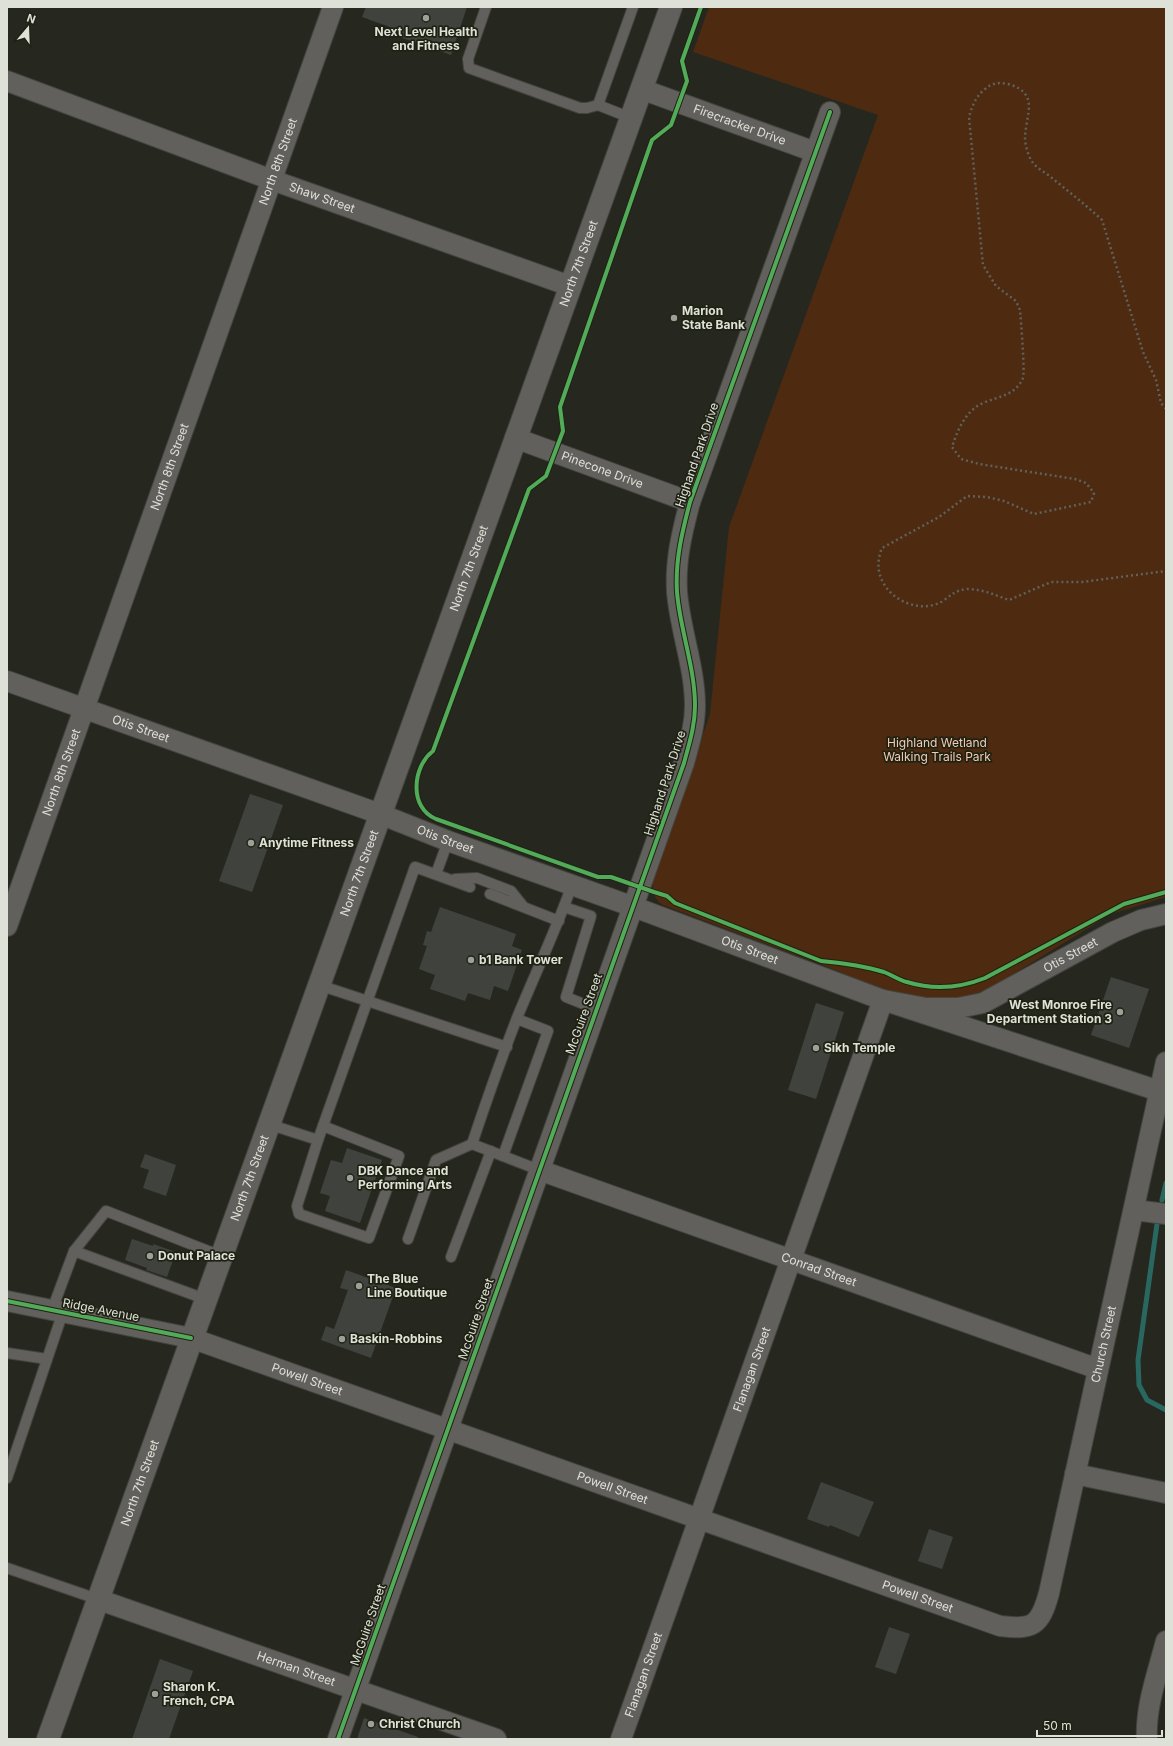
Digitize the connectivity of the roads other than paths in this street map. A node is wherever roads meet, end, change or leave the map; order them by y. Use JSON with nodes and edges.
{"nodes":[{"id":1,"x":333,"y":7,"type":"edge"},
{"id":2,"x":486,"y":7,"type":"edge"},
{"id":3,"x":633,"y":7,"type":"edge"},
{"id":4,"x":671,"y":7,"type":"edge"},
{"id":5,"x":7,"y":81,"type":"edge"},
{"id":6,"x":641,"y":89,"type":"junction"},
{"id":7,"x":598,"y":105,"type":"junction"},
{"id":8,"x":830,"y":112,"type":"dead end"},
{"id":9,"x":631,"y":118,"type":"junction"},
{"id":10,"x":815,"y":152,"type":"junction"},
{"id":11,"x":272,"y":180,"type":"junction"},
{"id":12,"x":570,"y":286,"type":"junction"},
{"id":13,"x":515,"y":438,"type":"junction"},
{"id":14,"x":690,"y":502,"type":"junction"},
{"id":15,"x":7,"y":681,"type":"edge"},
{"id":16,"x":84,"y":709,"type":"junction"},
{"id":17,"x":380,"y":814,"type":"junction"},
{"id":18,"x":448,"y":841,"type":"junction"},
{"id":19,"x":436,"y":874,"type":"junction"},
{"id":20,"x":451,"y":879,"type":"junction"},
{"id":21,"x":572,"y":886,"type":"junction"},
{"id":22,"x":470,"y":887,"type":"dead end"},
{"id":23,"x":490,"y":894,"type":"dead end"},
{"id":24,"x":523,"y":906,"type":"junction"},
{"id":25,"x":564,"y":907,"type":"junction"},
{"id":26,"x":634,"y":907,"type":"junction"},
{"id":27,"x":1166,"y":914,"type":"edge"},
{"id":28,"x":559,"y":921,"type":"junction"},
{"id":29,"x":7,"y":926,"type":"edge"},
{"id":30,"x":318,"y":985,"type":"junction"},
{"id":31,"x":883,"y":1000,"type":"junction"},
{"id":32,"x":368,"y":1001,"type":"junction"},
{"id":33,"x":596,"y":1009,"type":"junction"},
{"id":34,"x":517,"y":1019,"type":"junction"},
{"id":35,"x":507,"y":1047,"type":"junction"},
{"id":36,"x":1166,"y":1062,"type":"edge"},
{"id":37,"x":1159,"y":1091,"type":"junction"},
{"id":38,"x":268,"y":1124,"type":"junction"},
{"id":39,"x":323,"y":1126,"type":"junction"},
{"id":40,"x":318,"y":1140,"type":"junction"},
{"id":41,"x":472,"y":1144,"type":"junction"},
{"id":42,"x":492,"y":1152,"type":"junction"},
{"id":43,"x":503,"y":1156,"type":"junction"},
{"id":44,"x":539,"y":1170,"type":"junction"},
{"id":45,"x":1134,"y":1210,"type":"junction"},
{"id":46,"x":1166,"y":1214,"type":"edge"},
{"id":47,"x":408,"y":1239,"type":"dead end"},
{"id":48,"x":74,"y":1251,"type":"junction"},
{"id":49,"x":221,"y":1256,"type":"junction"},
{"id":50,"x":451,"y":1257,"type":"dead end"},
{"id":51,"x":790,"y":1260,"type":"junction"},
{"id":52,"x":205,"y":1298,"type":"junction"},
{"id":53,"x":7,"y":1301,"type":"edge"},
{"id":54,"x":58,"y":1311,"type":"junction"},
{"id":55,"x":191,"y":1338,"type":"junction"},
{"id":56,"x":7,"y":1353,"type":"edge"},
{"id":57,"x":47,"y":1359,"type":"junction"},
{"id":58,"x":1098,"y":1369,"type":"junction"},
{"id":59,"x":448,"y":1429,"type":"junction"},
{"id":60,"x":1075,"y":1474,"type":"junction"},
{"id":61,"x":7,"y":1478,"type":"edge"},
{"id":62,"x":1166,"y":1493,"type":"edge"},
{"id":63,"x":698,"y":1519,"type":"junction"},
{"id":64,"x":7,"y":1568,"type":"edge"},
{"id":65,"x":97,"y":1599,"type":"junction"},
{"id":66,"x":1035,"y":1624,"type":"joint"},
{"id":67,"x":1166,"y":1640,"type":"edge"},
{"id":68,"x":356,"y":1690,"type":"junction"},
{"id":69,"x":48,"y":1739,"type":"edge"},
{"id":70,"x":338,"y":1739,"type":"edge"},
{"id":71,"x":496,"y":1739,"type":"edge"},
{"id":72,"x":621,"y":1739,"type":"edge"},
{"id":73,"x":1147,"y":1739,"type":"edge"}],
"edges":[{"from":1,"to":11,"type":"street","name":"North 8th Street"},
{"from":2,"to":7,"type":"lane"},
{"from":3,"to":7,"type":"lane"},
{"from":4,"to":6,"type":"main road","name":"North 7th Street"},
{"from":5,"to":11,"type":"street","name":"Shaw Street"},
{"from":6,"to":9,"type":"main road","name":"North 7th Street"},
{"from":6,"to":10,"type":"street","name":"Firecracker Drive"},
{"from":7,"to":9,"type":"lane"},
{"from":8,"to":10,"type":"street","name":"Highand Park Drive"},
{"from":9,"to":12,"type":"main road","name":"North 7th Street"},
{"from":10,"to":14,"type":"street","name":"Highand Park Drive"},
{"from":11,"to":12,"type":"street","name":"Shaw Street"},
{"from":11,"to":16,"type":"street","name":"North 8th Street"},
{"from":12,"to":13,"type":"main road","name":"North 7th Street"},
{"from":13,"to":14,"type":"street","name":"Pinecone Drive"},
{"from":13,"to":17,"type":"main road","name":"North 7th Street"},
{"from":14,"to":26,"type":"street","name":"Highand Park Drive"},
{"from":15,"to":16,"type":"street","name":"Otis Street"},
{"from":16,"to":17,"type":"street","name":"Otis Street"},
{"from":16,"to":29,"type":"street","name":"North 8th Street"},
{"from":17,"to":18,"type":"street","name":"Otis Street"},
{"from":17,"to":30,"type":"main road","name":"North 7th Street"},
{"from":18,"to":19,"type":"lane"},
{"from":18,"to":21,"type":"street","name":"Otis Street"},
{"from":19,"to":20,"type":"lane"},
{"from":19,"to":32,"type":"lane"},
{"from":20,"to":22,"type":"lane"},
{"from":20,"to":24,"type":"lane"},
{"from":21,"to":25,"type":"lane"},
{"from":21,"to":26,"type":"street","name":"Otis Street"},
{"from":23,"to":24,"type":"lane"},
{"from":24,"to":28,"type":"lane"},
{"from":25,"to":28,"type":"lane"},
{"from":25,"to":33,"type":"lane"},
{"from":26,"to":31,"type":"street","name":"Otis Street"},
{"from":26,"to":33,"type":"street","name":"McGuire Street"},
{"from":27,"to":31,"type":"street","name":"Otis Street"},
{"from":28,"to":34,"type":"lane"},
{"from":30,"to":32,"type":"lane"},
{"from":30,"to":38,"type":"main road","name":"North 7th Street"},
{"from":31,"to":37,"type":"street","name":"Otis Street"},
{"from":31,"to":51,"type":"street","name":"Flanagan Street"},
{"from":32,"to":35,"type":"lane"},
{"from":32,"to":39,"type":"lane"},
{"from":33,"to":44,"type":"street","name":"McGuire Street"},
{"from":34,"to":35,"type":"lane"},
{"from":34,"to":43,"type":"lane"},
{"from":35,"to":41,"type":"lane"},
{"from":36,"to":37,"type":"street","name":"Church Street"},
{"from":37,"to":45,"type":"street","name":"Church Street"},
{"from":38,"to":40,"type":"lane"},
{"from":38,"to":49,"type":"main road","name":"North 7th Street"},
{"from":39,"to":40,"type":"lane"},
{"from":39,"to":40,"type":"lane"},
{"from":41,"to":42,"type":"lane"},
{"from":41,"to":47,"type":"lane"},
{"from":42,"to":43,"type":"lane"},
{"from":42,"to":50,"type":"lane"},
{"from":43,"to":44,"type":"lane"},
{"from":44,"to":51,"type":"street","name":"Conrad Street"},
{"from":44,"to":59,"type":"street","name":"McGuire Street"},
{"from":45,"to":46,"type":"street"},
{"from":45,"to":58,"type":"street","name":"Church Street"},
{"from":48,"to":49,"type":"lane"},
{"from":48,"to":52,"type":"lane"},
{"from":48,"to":54,"type":"lane"},
{"from":49,"to":52,"type":"main road","name":"North 7th Street"},
{"from":51,"to":58,"type":"street","name":"Conrad Street"},
{"from":51,"to":63,"type":"street","name":"Flanagan Street"},
{"from":52,"to":55,"type":"main road","name":"North 7th Street"},
{"from":53,"to":54,"type":"street","name":"Ridge Avenue"},
{"from":54,"to":55,"type":"street","name":"Ridge Avenue"},
{"from":54,"to":57,"type":"lane"},
{"from":55,"to":59,"type":"street","name":"Powell Street"},
{"from":55,"to":65,"type":"main road","name":"North 7th Street"},
{"from":56,"to":57,"type":"lane"},
{"from":57,"to":61,"type":"lane"},
{"from":58,"to":60,"type":"street","name":"Church Street"},
{"from":59,"to":63,"type":"street","name":"Powell Street"},
{"from":59,"to":68,"type":"street","name":"McGuire Street"},
{"from":60,"to":62,"type":"street"},
{"from":60,"to":66,"type":"street","name":"Church Street"},
{"from":63,"to":66,"type":"street","name":"Powell Street"},
{"from":63,"to":72,"type":"street","name":"Flanagan Street"},
{"from":64,"to":65,"type":"lane"},
{"from":65,"to":68,"type":"street","name":"Herman Street"},
{"from":65,"to":69,"type":"main road","name":"North 7th Street"},
{"from":67,"to":73,"type":"street"},
{"from":68,"to":70,"type":"street","name":"McGuire Street"},
{"from":68,"to":71,"type":"street","name":"Herman Street"}]}
